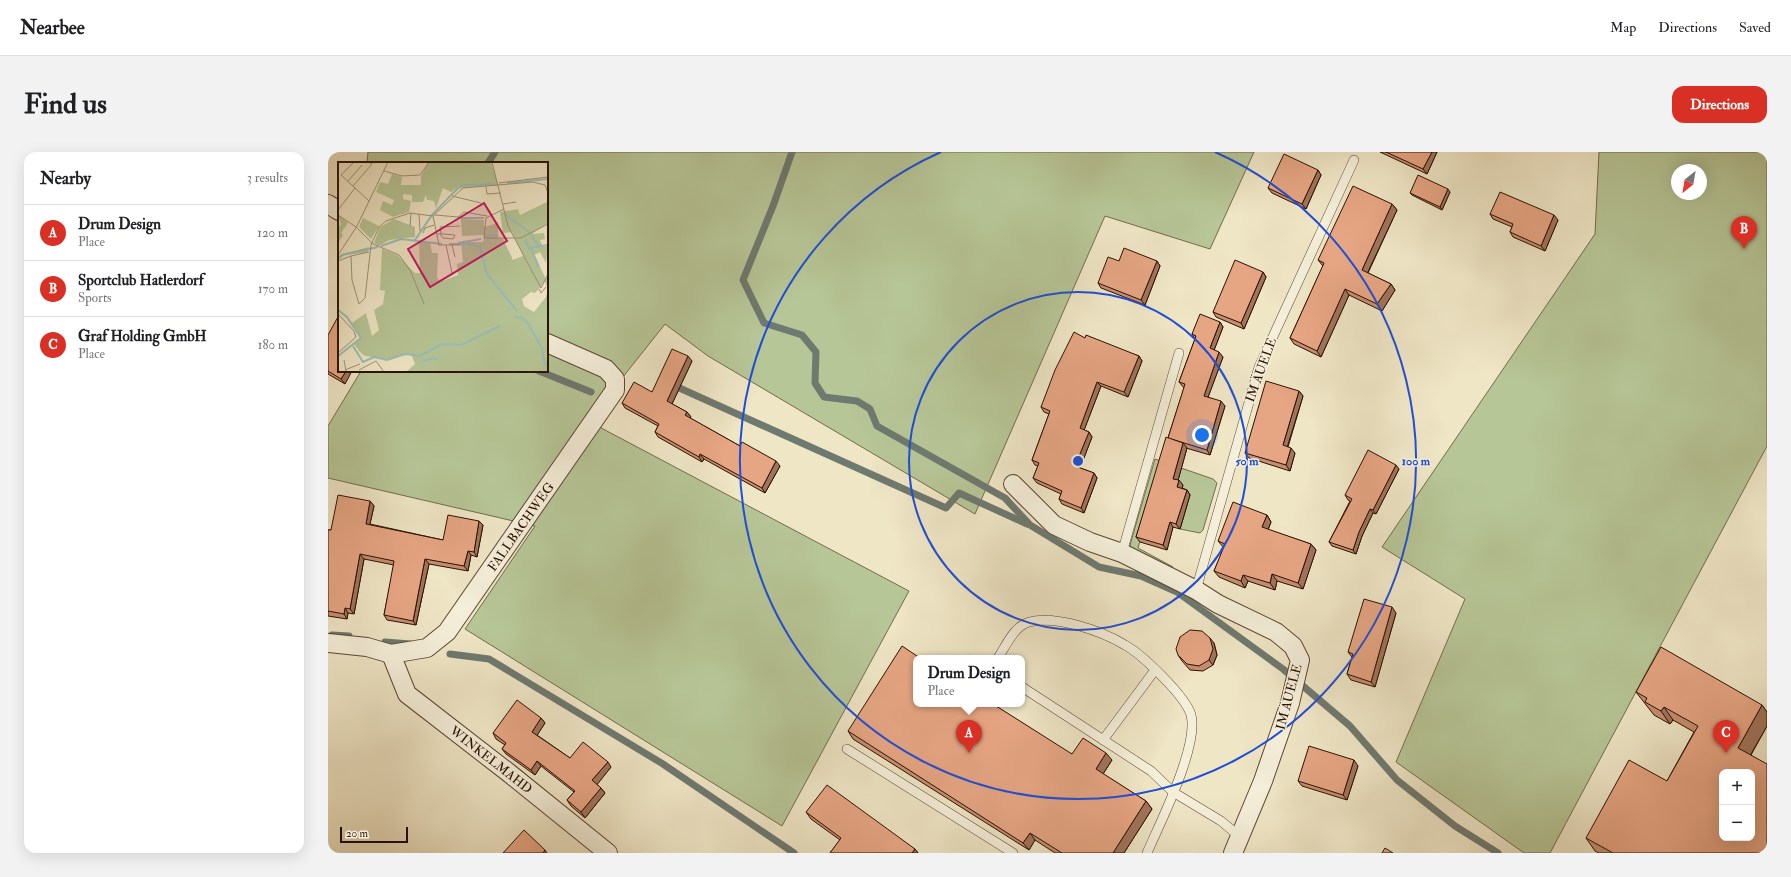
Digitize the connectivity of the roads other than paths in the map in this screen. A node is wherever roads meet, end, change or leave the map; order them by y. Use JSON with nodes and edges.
{"nodes":[{"id":1,"x":1354,"y":160,"type":"dead end"},
{"id":2,"x":328,"y":204,"type":"edge"},
{"id":3,"x":338,"y":210,"type":"edge"},
{"id":4,"x":548,"y":343,"type":"edge"},
{"id":5,"x":1179,"y":353,"type":"dead end"},
{"id":6,"x":1012,"y":484,"type":"dead end"},
{"id":7,"x":1122,"y":553,"type":"junction"},
{"id":8,"x":1196,"y":590,"type":"junction"},
{"id":9,"x":328,"y":643,"type":"edge"},
{"id":10,"x":391,"y":654,"type":"junction"},
{"id":11,"x":1000,"y":655,"type":"edge"},
{"id":12,"x":1156,"y":670,"type":"junction"},
{"id":13,"x":1025,"y":689,"type":"edge"},
{"id":14,"x":1104,"y":740,"type":"junction"},
{"id":15,"x":847,"y":749,"type":"dead end"},
{"id":16,"x":1173,"y":792,"type":"junction"},
{"id":17,"x":1239,"y":836,"type":"junction"},
{"id":18,"x":608,"y":853,"type":"edge"},
{"id":19,"x":1013,"y":853,"type":"edge"},
{"id":20,"x":1147,"y":853,"type":"edge"},
{"id":21,"x":1233,"y":853,"type":"edge"}],
"edges":[{"from":1,"to":8,"type":"lane","name":"IM ÄUELE"},
{"from":2,"to":3,"type":"street"},
{"from":4,"to":10,"type":"street","name":"FALLBACHWEG"},
{"from":5,"to":7,"type":"lane"},
{"from":6,"to":7,"type":"street","name":"IM ÄUELE"},
{"from":7,"to":8,"type":"street","name":"IM ÄUELE"},
{"from":8,"to":17,"type":"street","name":"IM ÄUELE"},
{"from":9,"to":10,"type":"street","name":"FALLBACHWEG"},
{"from":10,"to":18,"type":"street","name":"WINKELMAHD"},
{"from":11,"to":12,"type":"lane"},
{"from":12,"to":14,"type":"lane"},
{"from":12,"to":16,"type":"lane"},
{"from":13,"to":14,"type":"lane"},
{"from":14,"to":16,"type":"lane"},
{"from":15,"to":19,"type":"lane"},
{"from":16,"to":17,"type":"lane"},
{"from":16,"to":20,"type":"lane"},
{"from":17,"to":21,"type":"street","name":"IM ÄUELE"}]}
